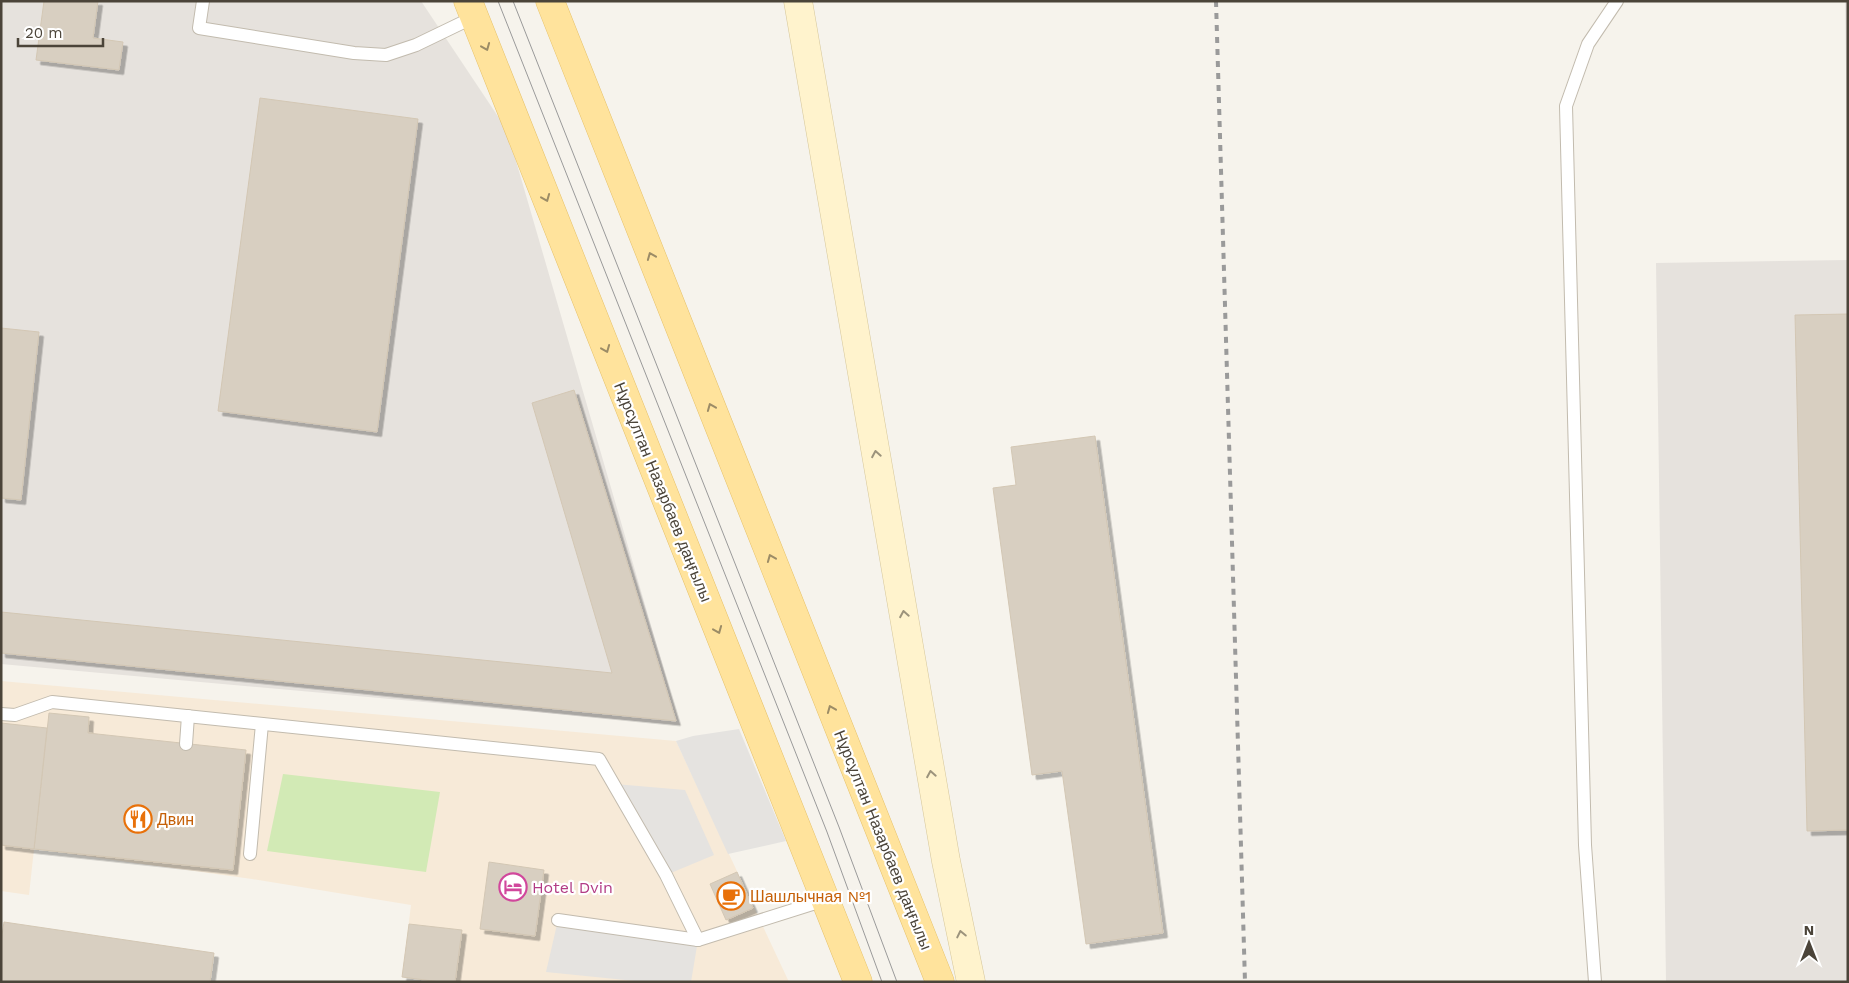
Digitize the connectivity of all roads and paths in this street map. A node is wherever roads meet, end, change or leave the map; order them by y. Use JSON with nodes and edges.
{"nodes":[{"id":1,"x":203,"y":1,"type":"edge"},
{"id":2,"x":550,"y":1,"type":"edge"},
{"id":3,"x":798,"y":1,"type":"edge"},
{"id":4,"x":1617,"y":1,"type":"edge"},
{"id":5,"x":471,"y":9,"type":"edge"},
{"id":6,"x":1,"y":714,"type":"edge"},
{"id":7,"x":188,"y":716,"type":"junction"},
{"id":8,"x":262,"y":724,"type":"junction"},
{"id":9,"x":186,"y":744,"type":"dead end"},
{"id":10,"x":250,"y":854,"type":"dead end"},
{"id":11,"x":825,"y":900,"type":"junction"},
{"id":12,"x":558,"y":920,"type":"dead end"},
{"id":13,"x":698,"y":940,"type":"junction"},
{"id":14,"x":858,"y":982,"type":"edge"},
{"id":15,"x":940,"y":982,"type":"edge"},
{"id":16,"x":971,"y":982,"type":"edge"},
{"id":17,"x":1594,"y":982,"type":"edge"}],
"edges":[{"from":1,"to":5,"type":"lane"},
{"from":15,"to":2,"type":"main road","name":"Нұрсұлтан Назарбаев даңғылы","one_way":true},
{"from":16,"to":3,"type":"main road","one_way":true},
{"from":4,"to":17,"type":"lane"},
{"from":5,"to":11,"type":"main road","name":"Нұрсұлтан Назарбаев даңғылы","one_way":true},
{"from":6,"to":7,"type":"lane"},
{"from":7,"to":8,"type":"lane"},
{"from":7,"to":9,"type":"lane"},
{"from":8,"to":10,"type":"lane"},
{"from":8,"to":13,"type":"lane"},
{"from":11,"to":13,"type":"lane"},
{"from":11,"to":14,"type":"main road","name":"Нұрсұлтан Назарбаев даңғылы"},
{"from":12,"to":13,"type":"lane"}]}
